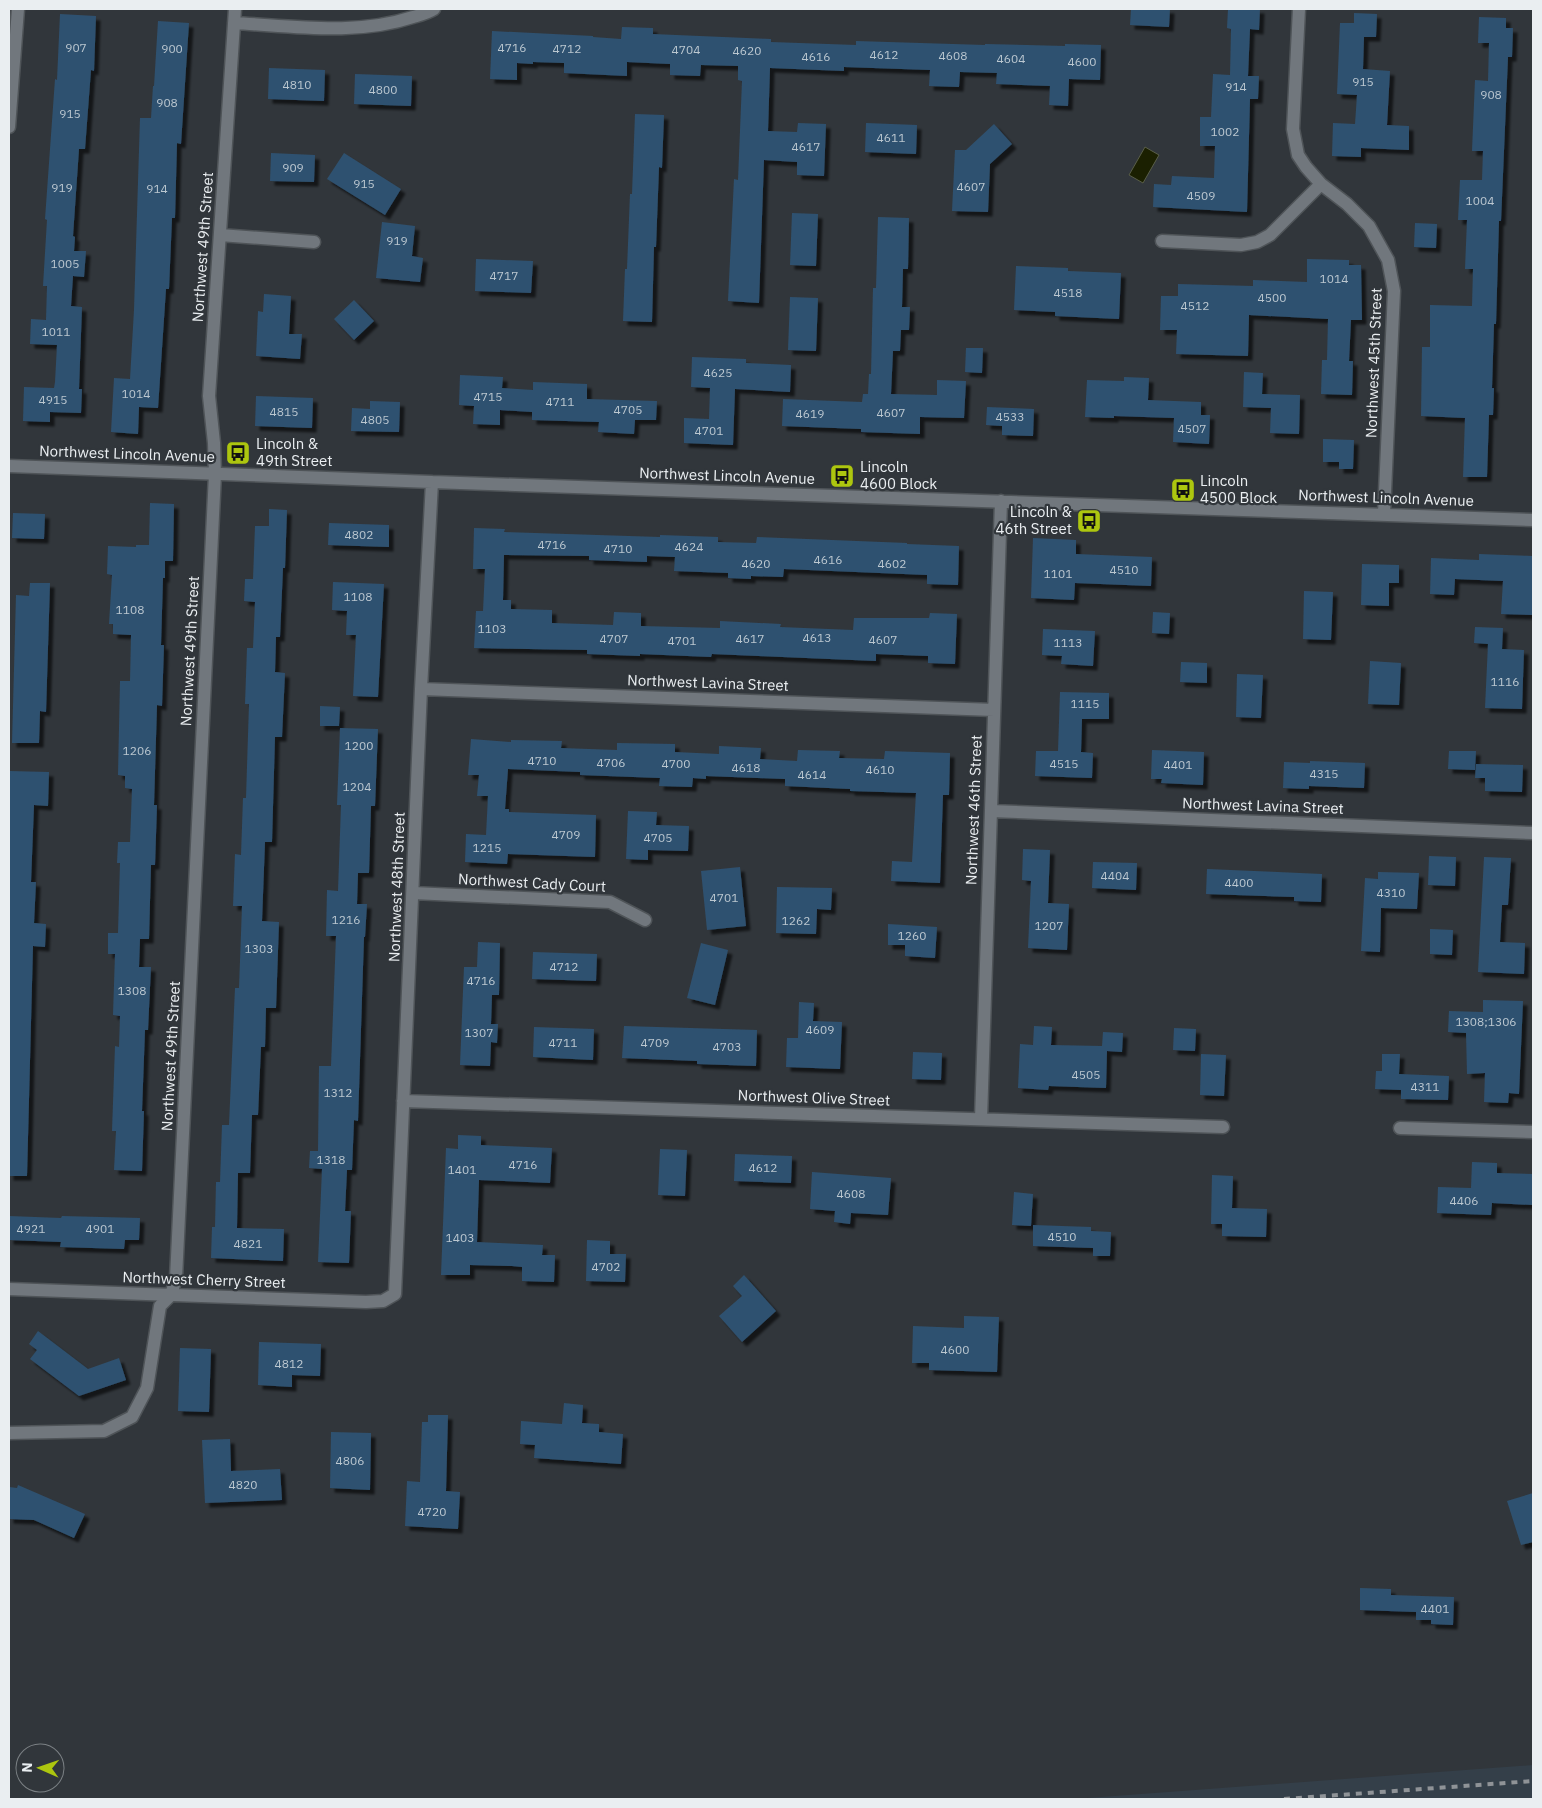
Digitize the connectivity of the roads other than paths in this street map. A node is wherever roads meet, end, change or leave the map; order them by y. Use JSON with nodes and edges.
{"nodes":[{"id":1,"x":18,"y":9,"type":"edge"},
{"id":2,"x":235,"y":9,"type":"edge"},
{"id":3,"x":434,"y":9,"type":"edge"},
{"id":4,"x":1299,"y":9,"type":"edge"},
{"id":5,"x":234,"y":23,"type":"junction"},
{"id":6,"x":9,"y":127,"type":"edge"},
{"id":7,"x":1321,"y":184,"type":"junction"},
{"id":8,"x":220,"y":235,"type":"junction"},
{"id":9,"x":1162,"y":241,"type":"dead end"},
{"id":10,"x":314,"y":242,"type":"dead end"},
{"id":11,"x":9,"y":466,"type":"edge"},
{"id":12,"x":214,"y":474,"type":"junction"},
{"id":13,"x":432,"y":482,"type":"junction"},
{"id":14,"x":1001,"y":501,"type":"junction"},
{"id":15,"x":1533,"y":507,"type":"edge"},
{"id":16,"x":1384,"y":514,"type":"junction"},
{"id":17,"x":1533,"y":520,"type":"edge"},
{"id":18,"x":422,"y":690,"type":"junction"},
{"id":19,"x":994,"y":710,"type":"junction"},
{"id":20,"x":991,"y":811,"type":"junction"},
{"id":21,"x":1533,"y":833,"type":"edge"},
{"id":22,"x":412,"y":893,"type":"junction"},
{"id":23,"x":645,"y":920,"type":"dead end"},
{"id":24,"x":403,"y":1101,"type":"junction"},
{"id":25,"x":981,"y":1119,"type":"junction"},
{"id":26,"x":1223,"y":1127,"type":"dead end"},
{"id":27,"x":1400,"y":1128,"type":"dead end"},
{"id":28,"x":1533,"y":1132,"type":"edge"},
{"id":29,"x":9,"y":1289,"type":"edge"},
{"id":30,"x":395,"y":1294,"type":"joint"},
{"id":31,"x":171,"y":1295,"type":"junction"},
{"id":32,"x":9,"y":1433,"type":"edge"}],
"edges":[{"from":1,"to":6,"type":"street"},
{"from":2,"to":5,"type":"street","name":"Northwest 49th Street"},
{"from":3,"to":5,"type":"street"},
{"from":4,"to":7,"type":"street","name":"Northwest 45th Street"},
{"from":5,"to":8,"type":"street","name":"Northwest 49th Street"},
{"from":7,"to":9,"type":"street"},
{"from":7,"to":16,"type":"street","name":"Northwest 45th Street"},
{"from":8,"to":10,"type":"street"},
{"from":8,"to":12,"type":"street","name":"Northwest 49th Street"},
{"from":11,"to":12,"type":"street","name":"Northwest Lincoln Avenue"},
{"from":12,"to":13,"type":"street","name":"Northwest Lincoln Avenue"},
{"from":12,"to":31,"type":"street","name":"Northwest 49th Street"},
{"from":13,"to":14,"type":"street","name":"Northwest Lincoln Avenue"},
{"from":13,"to":18,"type":"street","name":"Northwest 48th Street"},
{"from":14,"to":16,"type":"street","name":"Northwest Lincoln Avenue"},
{"from":14,"to":19,"type":"street","name":"Northwest 46th Street"},
{"from":15,"to":17,"type":"street"},
{"from":16,"to":17,"type":"street","name":"Northwest Lincoln Avenue"},
{"from":18,"to":19,"type":"street","name":"Northwest Lavina Street"},
{"from":18,"to":22,"type":"street","name":"Northwest 48th Street"},
{"from":19,"to":20,"type":"street","name":"Northwest 46th Street"},
{"from":20,"to":21,"type":"street","name":"Northwest Lavina Street"},
{"from":20,"to":25,"type":"street","name":"Northwest 46th Street"},
{"from":22,"to":23,"type":"street","name":"Northwest Cady Court"},
{"from":22,"to":24,"type":"street","name":"Northwest 48th Street"},
{"from":24,"to":25,"type":"street","name":"Northwest Olive Street"},
{"from":24,"to":30,"type":"street","name":"Northwest 48th Street"},
{"from":25,"to":26,"type":"street","name":"Northwest Olive Street"},
{"from":27,"to":28,"type":"street"},
{"from":29,"to":31,"type":"street","name":"Northwest Cherry Street"},
{"from":30,"to":31,"type":"street","name":"Northwest Cherry Street"},
{"from":31,"to":32,"type":"street","name":"Northwest 49th Street"}]}
